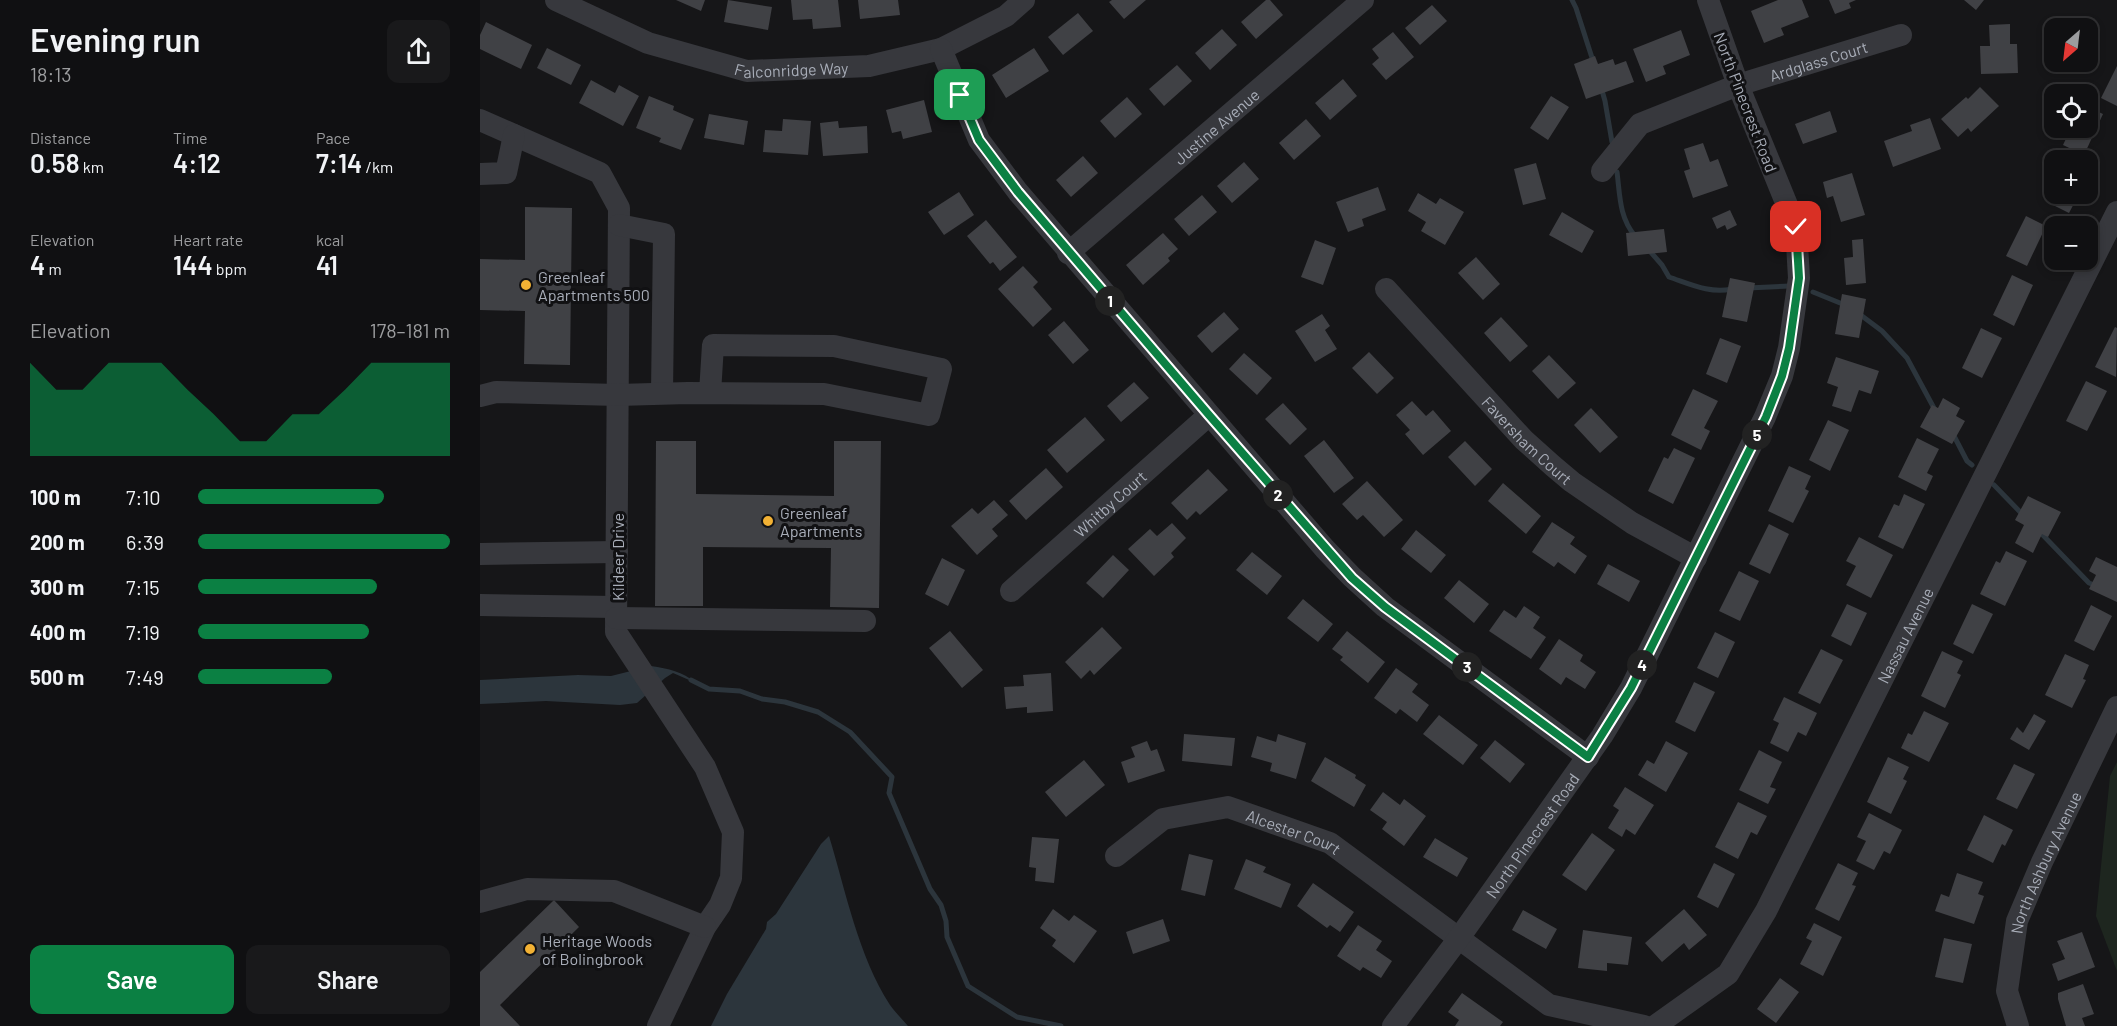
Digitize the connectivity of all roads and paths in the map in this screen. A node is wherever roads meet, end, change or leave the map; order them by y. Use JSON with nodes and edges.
{"nodes":[{"id":1,"x":556,"y":0,"type":"edge"},
{"id":2,"x":1024,"y":0,"type":"edge"},
{"id":3,"x":1363,"y":0,"type":"edge"},
{"id":4,"x":1708,"y":0,"type":"edge"},
{"id":5,"x":1901,"y":35,"type":"dead end"},
{"id":6,"x":941,"y":49,"type":"junction"},
{"id":7,"x":1738,"y":85,"type":"junction"},
{"id":8,"x":480,"y":120,"type":"edge"},
{"id":9,"x":514,"y":135,"type":"junction"},
{"id":10,"x":1602,"y":171,"type":"dead end"},
{"id":11,"x":480,"y":174,"type":"edge"},
{"id":12,"x":2117,"y":212,"type":"edge"},
{"id":13,"x":619,"y":225,"type":"junction"},
{"id":14,"x":1068,"y":253,"type":"junction"},
{"id":15,"x":1386,"y":289,"type":"dead end"},
{"id":16,"x":662,"y":393,"type":"junction"},
{"id":17,"x":710,"y":393,"type":"junction"},
{"id":18,"x":618,"y":395,"type":"junction"},
{"id":19,"x":480,"y":396,"type":"edge"},
{"id":20,"x":1209,"y":415,"type":"junction"},
{"id":21,"x":617,"y":552,"type":"junction"},
{"id":22,"x":480,"y":554,"type":"edge"},
{"id":23,"x":1696,"y":558,"type":"junction"},
{"id":24,"x":1011,"y":591,"type":"dead end"},
{"id":25,"x":480,"y":605,"type":"edge"},
{"id":26,"x":616,"y":612,"type":"junction"},
{"id":27,"x":865,"y":621,"type":"dead end"},
{"id":28,"x":2117,"y":707,"type":"edge"},
{"id":29,"x":1588,"y":757,"type":"junction"},
{"id":30,"x":1116,"y":856,"type":"dead end"},
{"id":31,"x":480,"y":902,"type":"edge"},
{"id":32,"x":705,"y":927,"type":"junction"},
{"id":33,"x":1459,"y":938,"type":"junction"},
{"id":34,"x":658,"y":1026,"type":"edge"},
{"id":35,"x":1393,"y":1026,"type":"edge"},
{"id":36,"x":1644,"y":1026,"type":"edge"},
{"id":37,"x":1654,"y":1026,"type":"edge"},
{"id":38,"x":2018,"y":1026,"type":"edge"}],
"edges":[{"from":1,"to":6,"type":"street","name":"Falconridge Way"},
{"from":2,"to":6,"type":"street","name":"Falconridge Way"},
{"from":3,"to":14,"type":"street","name":"Justine Avenue"},
{"from":4,"to":7,"type":"street","name":"North Pinecrest Road"},
{"from":5,"to":7,"type":"street","name":"Ardglass Court"},
{"from":6,"to":14,"type":"street"},
{"from":7,"to":10,"type":"street","name":"Ardglass Court"},
{"from":7,"to":23,"type":"street","name":"North Pinecrest Road"},
{"from":8,"to":9,"type":"street","name":"Kildeer Drive"},
{"from":9,"to":11,"type":"street"},
{"from":9,"to":13,"type":"street","name":"Kildeer Drive"},
{"from":12,"to":37,"type":"street","name":"Nassau Avenue"},
{"from":13,"to":16,"type":"street"},
{"from":13,"to":18,"type":"street","name":"Kildeer Drive"},
{"from":14,"to":20,"type":"street"},
{"from":15,"to":23,"type":"street","name":"Faversham Court"},
{"from":16,"to":17,"type":"street"},
{"from":16,"to":18,"type":"street"},
{"from":17,"to":17,"type":"street"},
{"from":18,"to":19,"type":"street"},
{"from":18,"to":21,"type":"street","name":"Kildeer Drive"},
{"from":20,"to":24,"type":"street","name":"Whitby Court"},
{"from":20,"to":29,"type":"street"},
{"from":21,"to":22,"type":"street"},
{"from":21,"to":26,"type":"street","name":"Kildeer Drive"},
{"from":23,"to":29,"type":"street","name":"North Pinecrest Road"},
{"from":25,"to":26,"type":"street"},
{"from":26,"to":27,"type":"street"},
{"from":26,"to":32,"type":"street","name":"Kildeer Drive"},
{"from":28,"to":38,"type":"street","name":"North Ashbury Avenue"},
{"from":29,"to":33,"type":"street","name":"North Pinecrest Road"},
{"from":30,"to":33,"type":"street","name":"Alcester Court"},
{"from":31,"to":32,"type":"street"},
{"from":32,"to":34,"type":"street","name":"Kildeer Drive"},
{"from":33,"to":35,"type":"street","name":"North Pinecrest Road"},
{"from":33,"to":36,"type":"street"}]}
